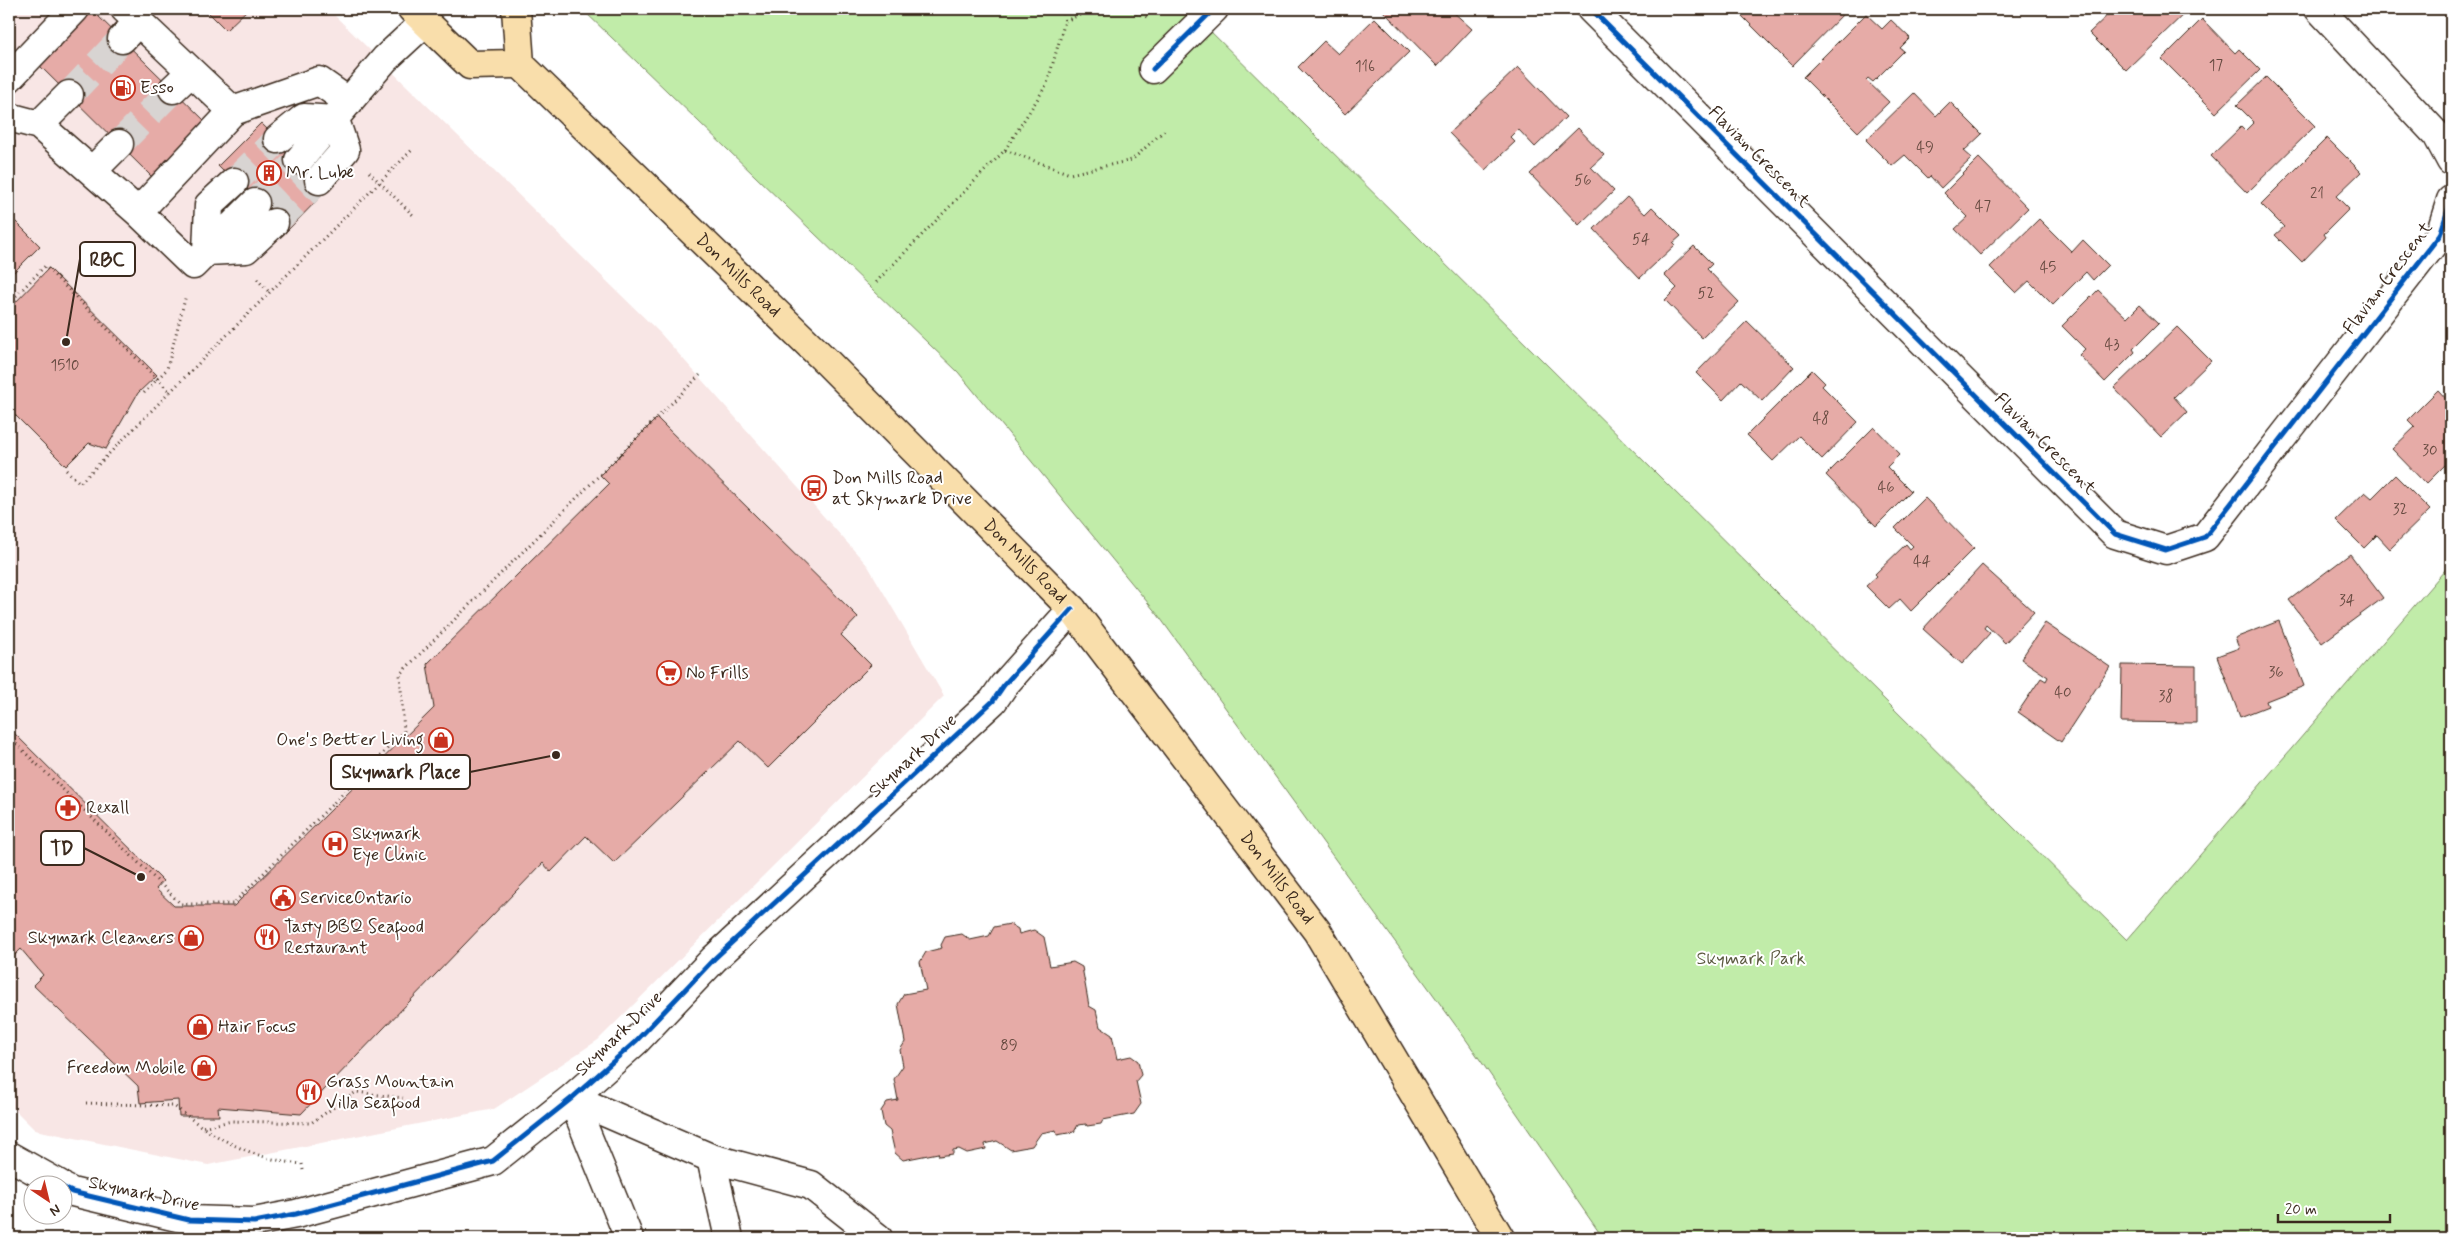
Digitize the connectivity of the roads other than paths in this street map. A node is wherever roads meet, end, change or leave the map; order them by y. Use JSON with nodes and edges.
{"nodes":[{"id":1,"x":75,"y":9,"type":"edge"},
{"id":2,"x":516,"y":9,"type":"edge"},
{"id":3,"x":1214,"y":9,"type":"edge"},
{"id":4,"x":1592,"y":9,"type":"edge"},
{"id":5,"x":2319,"y":9,"type":"edge"},
{"id":6,"x":418,"y":15,"type":"edge"},
{"id":7,"x":128,"y":23,"type":"edge"},
{"id":8,"x":520,"y":64,"type":"junction"},
{"id":9,"x":1153,"y":69,"type":"dead end"},
{"id":10,"x":9,"y":78,"type":"edge"},
{"id":11,"x":69,"y":95,"type":"tunnel mouth"},
{"id":12,"x":233,"y":111,"type":"junction"},
{"id":13,"x":342,"y":111,"type":"junction"},
{"id":14,"x":9,"y":117,"type":"edge"},
{"id":15,"x":39,"y":125,"type":"junction"},
{"id":16,"x":278,"y":139,"type":"tunnel mouth"},
{"id":17,"x":119,"y":144,"type":"tunnel mouth"},
{"id":18,"x":299,"y":160,"type":"tunnel mouth"},
{"id":19,"x":2451,"y":161,"type":"edge"},
{"id":20,"x":92,"y":171,"type":"junction"},
{"id":21,"x":320,"y":180,"type":"tunnel mouth"},
{"id":22,"x":234,"y":182,"type":"tunnel mouth"},
{"id":23,"x":2451,"y":200,"type":"edge"},
{"id":24,"x":254,"y":203,"type":"tunnel mouth"},
{"id":25,"x":138,"y":212,"type":"junction"},
{"id":26,"x":274,"y":223,"type":"tunnel mouth"},
{"id":27,"x":200,"y":258,"type":"junction"},
{"id":28,"x":1072,"y":609,"type":"junction"},
{"id":29,"x":572,"y":1098,"type":"junction"},
{"id":30,"x":9,"y":1156,"type":"edge"},
{"id":31,"x":711,"y":1158,"type":"junction"},
{"id":32,"x":41,"y":1174,"type":"edge"},
{"id":33,"x":72,"y":1192,"type":"edge"},
{"id":34,"x":188,"y":1229,"type":"edge"},
{"id":35,"x":252,"y":1230,"type":"edge"},
{"id":36,"x":629,"y":1238,"type":"edge"},
{"id":37,"x":730,"y":1238,"type":"edge"},
{"id":38,"x":878,"y":1238,"type":"edge"},
{"id":39,"x":1500,"y":1238,"type":"edge"}],
"edges":[{"from":1,"to":10,"type":"street"},
{"from":2,"to":8,"type":"main road"},
{"from":3,"to":9,"type":"street"},
{"from":4,"to":23,"type":"street","name":"Flavian Crescent"},
{"from":5,"to":19,"type":"street"},
{"from":6,"to":8,"type":"main road"},
{"from":6,"to":13,"type":"street"},
{"from":7,"to":12,"type":"street"},
{"from":8,"to":28,"type":"main road","name":"Don Mills Road"},
{"from":11,"to":15,"type":"street"},
{"from":12,"to":13,"type":"street"},
{"from":12,"to":25,"type":"street"},
{"from":13,"to":16,"type":"street"},
{"from":13,"to":18,"type":"street"},
{"from":13,"to":21,"type":"street"},
{"from":14,"to":15,"type":"street"},
{"from":15,"to":20,"type":"street"},
{"from":17,"to":20,"type":"street"},
{"from":20,"to":25,"type":"street"},
{"from":22,"to":27,"type":"street"},
{"from":24,"to":27,"type":"street"},
{"from":25,"to":27,"type":"street"},
{"from":26,"to":27,"type":"street"},
{"from":28,"to":29,"type":"street","name":"Skymark Drive"},
{"from":28,"to":39,"type":"main road","name":"Don Mills Road"},
{"from":29,"to":31,"type":"street"},
{"from":29,"to":35,"type":"street","name":"Skymark Drive"},
{"from":29,"to":36,"type":"street"},
{"from":30,"to":32,"type":"street"},
{"from":31,"to":37,"type":"street"},
{"from":31,"to":38,"type":"street"},
{"from":33,"to":34,"type":"street","name":"Skymark Drive"},
{"from":34,"to":35,"type":"street","name":"Skymark Drive"}]}
